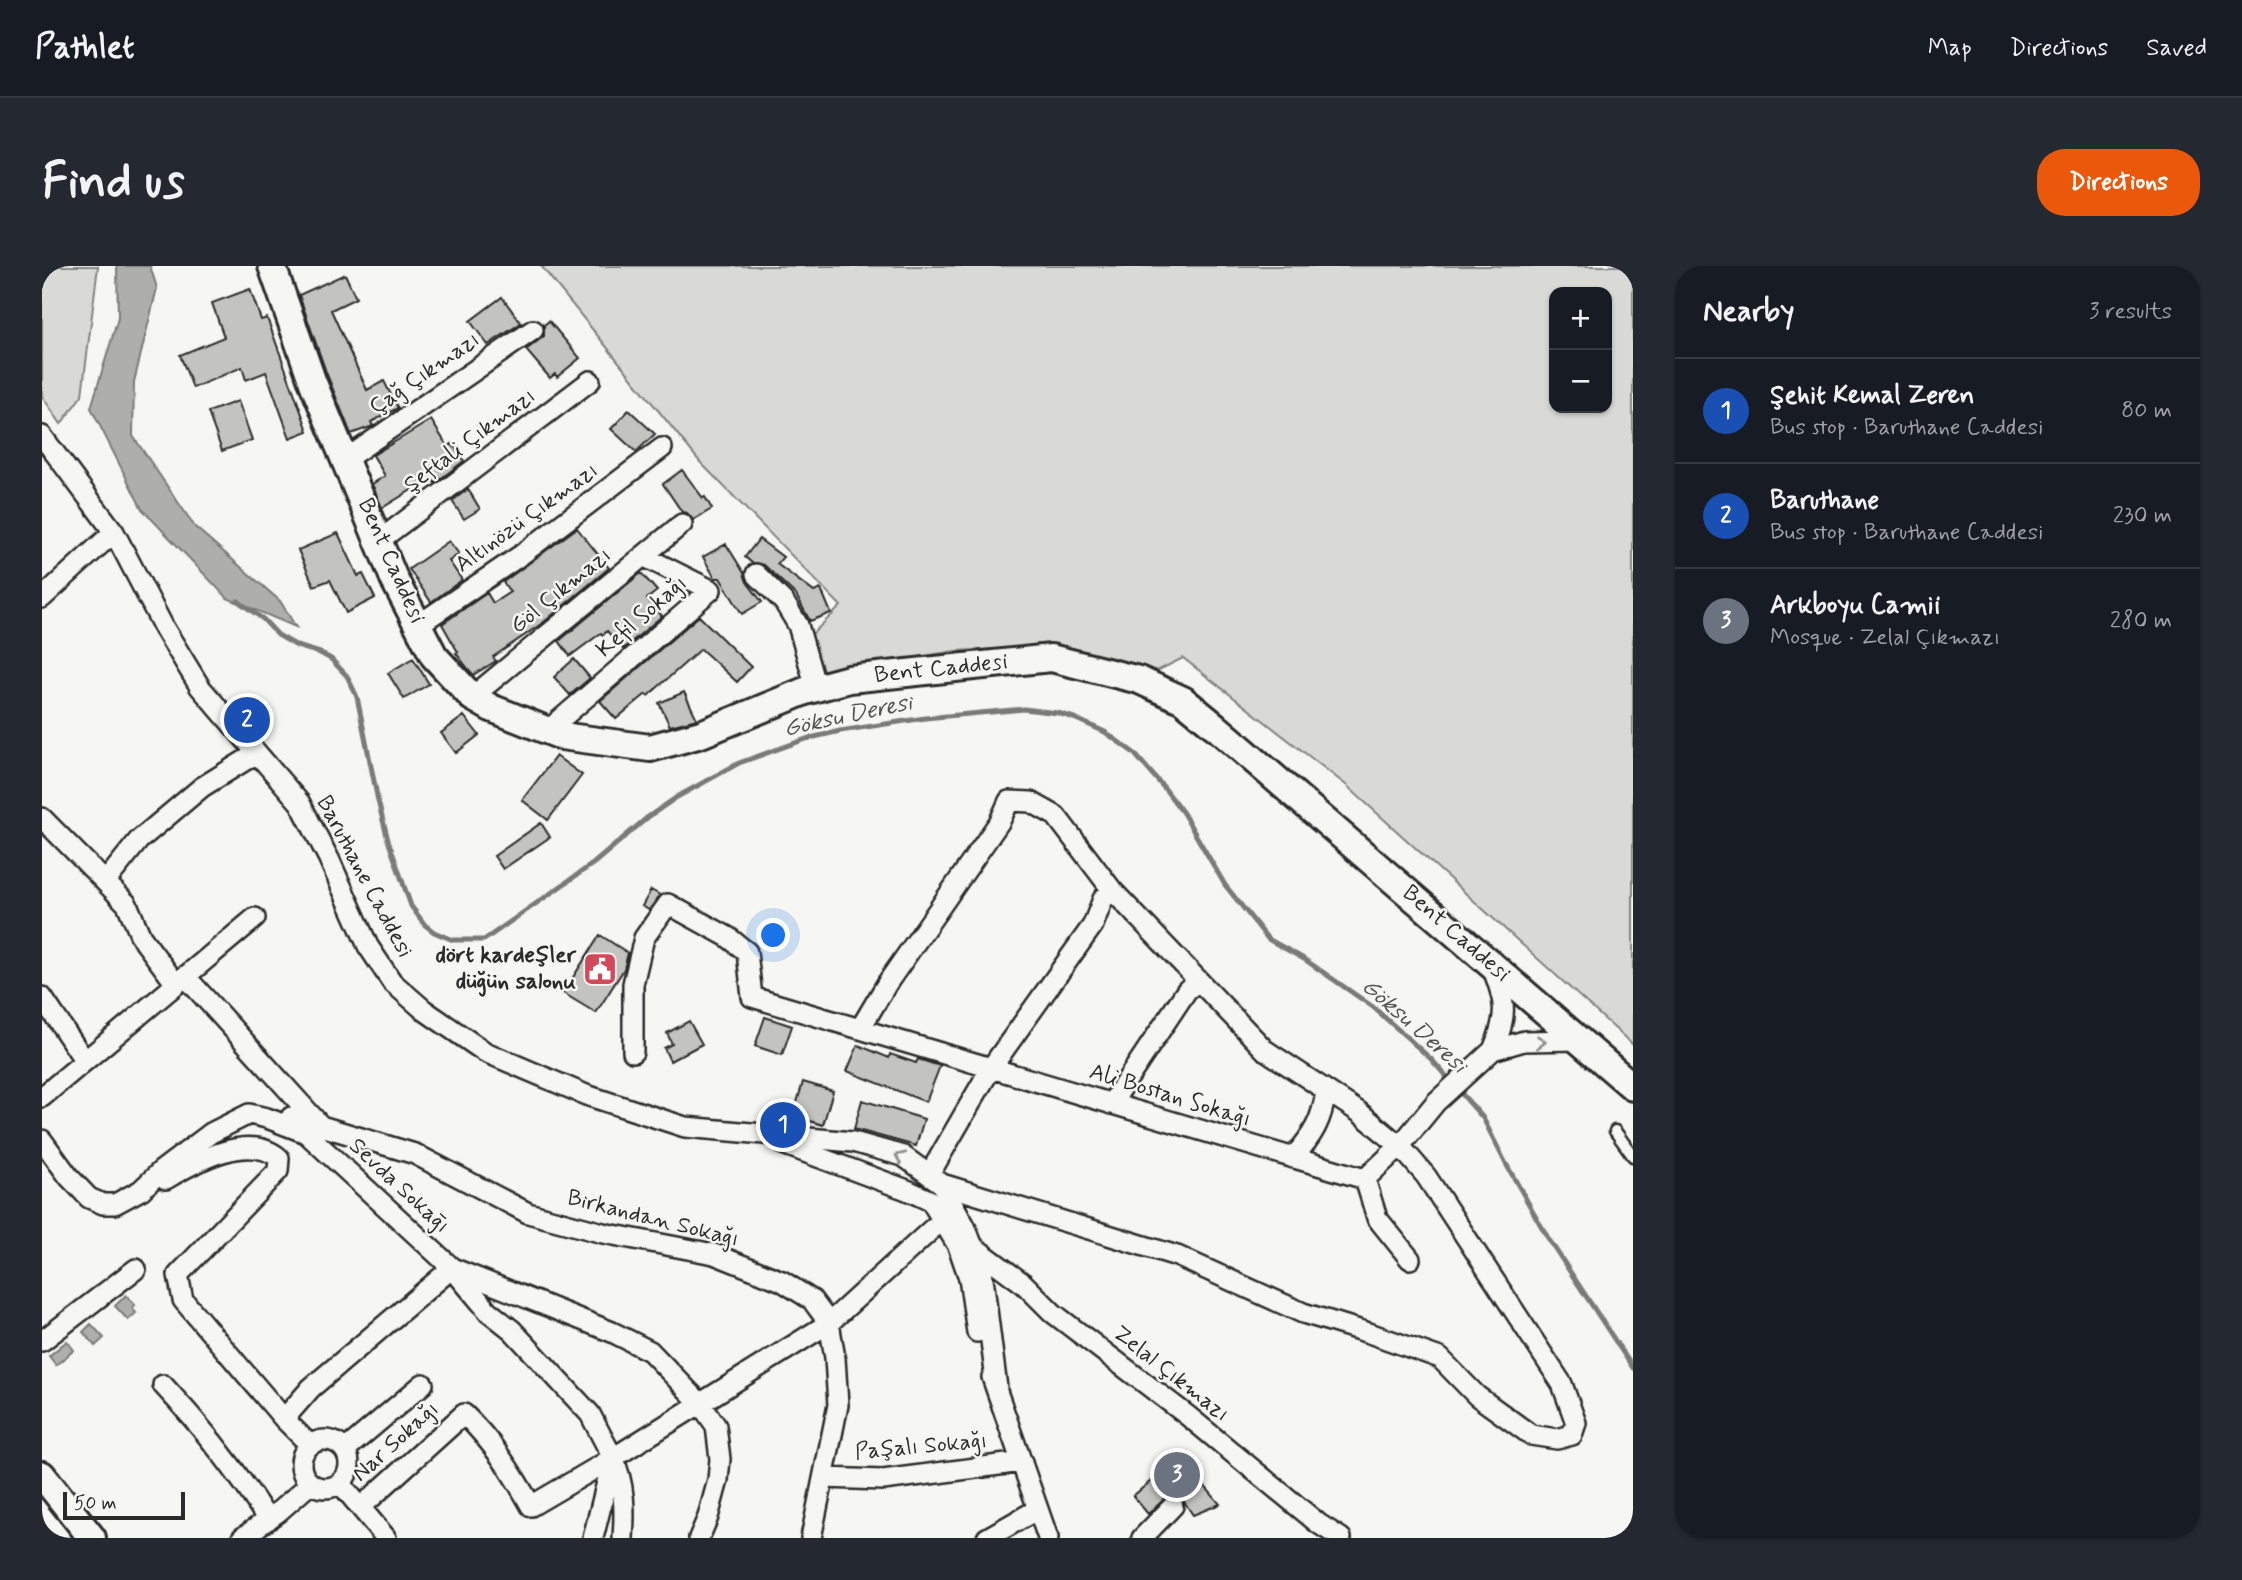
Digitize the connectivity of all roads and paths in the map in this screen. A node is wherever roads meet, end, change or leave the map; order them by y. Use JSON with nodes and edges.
{"nodes":[{"id":1,"x":272,"y":266,"type":"edge"},
{"id":2,"x":533,"y":330,"type":"dead end"},
{"id":3,"x":590,"y":381,"type":"dead end"},
{"id":4,"x":42,"y":436,"type":"edge"},
{"id":5,"x":662,"y":448,"type":"dead end"},
{"id":6,"x":346,"y":459,"type":"junction"},
{"id":7,"x":682,"y":524,"type":"dead end"},
{"id":8,"x":114,"y":532,"type":"junction"},
{"id":9,"x":380,"y":540,"type":"junction"},
{"id":10,"x":643,"y":556,"type":"junction"},
{"id":11,"x":755,"y":574,"type":"dead end"},
{"id":12,"x":42,"y":598,"type":"edge"},
{"id":13,"x":418,"y":625,"type":"junction"},
{"id":14,"x":816,"y":688,"type":"junction"},
{"id":15,"x":472,"y":696,"type":"junction"},
{"id":16,"x":547,"y":730,"type":"junction"},
{"id":17,"x":257,"y":753,"type":"junction"},
{"id":18,"x":42,"y":818,"type":"edge"},
{"id":19,"x":106,"y":881,"type":"junction"},
{"id":20,"x":1112,"y":890,"type":"junction"},
{"id":21,"x":255,"y":918,"type":"dead end"},
{"id":22,"x":1490,"y":963,"type":"junction"},
{"id":23,"x":180,"y":980,"type":"junction"},
{"id":24,"x":1197,"y":982,"type":"junction"},
{"id":25,"x":42,"y":997,"type":"edge"},
{"id":26,"x":860,"y":1030,"type":"junction"},
{"id":27,"x":1579,"y":1040,"type":"junction"},
{"id":28,"x":1493,"y":1050,"type":"junction"},
{"id":29,"x":633,"y":1052,"type":"dead end"},
{"id":30,"x":85,"y":1061,"type":"junction"},
{"id":31,"x":991,"y":1068,"type":"junction"},
{"id":32,"x":1633,"y":1087,"type":"edge"},
{"id":33,"x":1326,"y":1091,"type":"junction"},
{"id":34,"x":42,"y":1097,"type":"edge"},
{"id":35,"x":1111,"y":1104,"type":"junction"},
{"id":36,"x":249,"y":1114,"type":"junction"},
{"id":37,"x":319,"y":1125,"type":"junction"},
{"id":38,"x":1615,"y":1131,"type":"dead end"},
{"id":39,"x":753,"y":1133,"type":"junction"},
{"id":40,"x":42,"y":1140,"type":"edge"},
{"id":41,"x":1399,"y":1146,"type":"junction"},
{"id":42,"x":1633,"y":1156,"type":"edge"},
{"id":43,"x":1293,"y":1158,"type":"junction"},
{"id":44,"x":936,"y":1179,"type":"junction"},
{"id":45,"x":1365,"y":1179,"type":"junction"},
{"id":46,"x":117,"y":1203,"type":"junction"},
{"id":47,"x":942,"y":1220,"type":"junction"},
{"id":48,"x":973,"y":1246,"type":"junction"},
{"id":49,"x":1410,"y":1259,"type":"dead end"},
{"id":50,"x":452,"y":1268,"type":"junction"},
{"id":51,"x":136,"y":1269,"type":"dead end"},
{"id":52,"x":829,"y":1323,"type":"junction"},
{"id":53,"x":42,"y":1341,"type":"edge"},
{"id":54,"x":423,"y":1384,"type":"dead end"},
{"id":55,"x":163,"y":1385,"type":"dead end"},
{"id":56,"x":997,"y":1388,"type":"junction"},
{"id":57,"x":700,"y":1403,"type":"junction"},
{"id":58,"x":284,"y":1419,"type":"junction"},
{"id":59,"x":310,"y":1445,"type":"junction"},
{"id":60,"x":345,"y":1450,"type":"junction"},
{"id":61,"x":613,"y":1458,"type":"junction"},
{"id":62,"x":1022,"y":1462,"type":"junction"},
{"id":63,"x":42,"y":1475,"type":"edge"},
{"id":64,"x":824,"y":1478,"type":"junction"},
{"id":65,"x":341,"y":1483,"type":"junction"},
{"id":66,"x":310,"y":1484,"type":"junction"},
{"id":67,"x":1173,"y":1506,"type":"dead end"},
{"id":68,"x":361,"y":1507,"type":"junction"},
{"id":69,"x":1038,"y":1509,"type":"junction"},
{"id":70,"x":268,"y":1520,"type":"junction"},
{"id":71,"x":92,"y":1538,"type":"edge"},
{"id":72,"x":242,"y":1538,"type":"edge"},
{"id":73,"x":386,"y":1538,"type":"edge"},
{"id":74,"x":593,"y":1538,"type":"edge"},
{"id":75,"x":623,"y":1538,"type":"edge"},
{"id":76,"x":699,"y":1538,"type":"edge"},
{"id":77,"x":811,"y":1538,"type":"edge"},
{"id":78,"x":988,"y":1538,"type":"edge"},
{"id":79,"x":1048,"y":1538,"type":"edge"},
{"id":80,"x":1142,"y":1538,"type":"edge"},
{"id":81,"x":1341,"y":1538,"type":"edge"}],
"edges":[{"from":1,"to":6,"type":"street","name":"Bent Caddesi"},
{"from":2,"to":6,"type":"street","name":"Çağ Çıkmazı"},
{"from":3,"to":9,"type":"street","name":"Şeftali Çıkmazı"},
{"from":4,"to":8,"type":"street","name":"Baruthane Caddesi"},
{"from":5,"to":13,"type":"street","name":"Altınözü Çıkmazı"},
{"from":6,"to":9,"type":"street","name":"Bent Caddesi"},
{"from":7,"to":10,"type":"street","name":"Göl Çıkmazı"},
{"from":8,"to":12,"type":"street"},
{"from":8,"to":17,"type":"street","name":"Baruthane Caddesi"},
{"from":9,"to":13,"type":"street","name":"Bent Caddesi"},
{"from":10,"to":15,"type":"street","name":"Göl Çıkmazı"},
{"from":10,"to":16,"type":"street","name":"Kefil Sokağı"},
{"from":11,"to":14,"type":"street"},
{"from":13,"to":15,"type":"street","name":"Bent Caddesi"},
{"from":14,"to":16,"type":"street","name":"Bent Caddesi"},
{"from":14,"to":22,"type":"street","name":"Bent Caddesi"},
{"from":15,"to":16,"type":"street","name":"Bent Caddesi"},
{"from":17,"to":19,"type":"street"},
{"from":17,"to":39,"type":"street","name":"Baruthane Caddesi"},
{"from":18,"to":19,"type":"street"},
{"from":19,"to":23,"type":"street"},
{"from":20,"to":24,"type":"street"},
{"from":20,"to":26,"type":"street"},
{"from":20,"to":31,"type":"street"},
{"from":21,"to":23,"type":"street"},
{"from":22,"to":27,"type":"street","name":"Bent Caddesi"},
{"from":22,"to":28,"type":"street"},
{"from":23,"to":30,"type":"street"},
{"from":23,"to":37,"type":"street"},
{"from":24,"to":33,"type":"street"},
{"from":24,"to":35,"type":"street"},
{"from":25,"to":30,"type":"street"},
{"from":26,"to":29,"type":"street","name":"Ali Bostan Sokağı"},
{"from":26,"to":31,"type":"street","name":"Ali Bostan Sokağı"},
{"from":28,"to":27,"type":"street","one_way":true},
{"from":27,"to":32,"type":"street","name":"Bent Caddesi"},
{"from":28,"to":41,"type":"street"},
{"from":30,"to":34,"type":"street"},
{"from":31,"to":35,"type":"street","name":"Ali Bostan Sokağı"},
{"from":31,"to":44,"type":"street"},
{"from":33,"to":41,"type":"street"},
{"from":33,"to":43,"type":"street"},
{"from":35,"to":43,"type":"street","name":"Ali Bostan Sokağı"},
{"from":36,"to":37,"type":"street","name":"Birkandan Sokağı"},
{"from":36,"to":46,"type":"street"},
{"from":36,"to":50,"type":"street","name":"Sevda Sokaḡı"},
{"from":37,"to":52,"type":"street","name":"Birkandan Sokağı"},
{"from":38,"to":42,"type":"lane"},
{"from":44,"to":39,"type":"street","name":"Baruthane Caddesi","one_way":true},
{"from":39,"to":47,"type":"street"},
{"from":40,"to":46,"type":"street"},
{"from":41,"to":44,"type":"street"},
{"from":41,"to":45,"type":"street"},
{"from":43,"to":45,"type":"street","name":"Ali Bostan Sokağı"},
{"from":44,"to":48,"type":"street"},
{"from":45,"to":49,"type":"street"},
{"from":46,"to":58,"type":"street"},
{"from":47,"to":52,"type":"street"},
{"from":47,"to":56,"type":"street"},
{"from":48,"to":56,"type":"street"},
{"from":48,"to":81,"type":"street","name":"Zelal Çıkmazı"},
{"from":50,"to":57,"type":"street"},
{"from":50,"to":58,"type":"street"},
{"from":50,"to":61,"type":"street","name":"Sevda Sokaḡı"},
{"from":51,"to":53,"type":"street"},
{"from":52,"to":57,"type":"street"},
{"from":52,"to":64,"type":"street"},
{"from":54,"to":60,"type":"street"},
{"from":55,"to":70,"type":"street"},
{"from":56,"to":62,"type":"street"},
{"from":57,"to":61,"type":"street"},
{"from":57,"to":76,"type":"street"},
{"from":58,"to":59,"type":"street"},
{"from":59,"to":60,"type":"street"},
{"from":59,"to":66,"type":"street"},
{"from":60,"to":65,"type":"street"},
{"from":61,"to":68,"type":"street","name":"Nar Sokağı"},
{"from":61,"to":74,"type":"street"},
{"from":61,"to":75,"type":"street","name":"Sevda Sokaḡı"},
{"from":62,"to":64,"type":"street","name":"Paşalı Sokağı"},
{"from":62,"to":69,"type":"street"},
{"from":63,"to":71,"type":"street"},
{"from":64,"to":77,"type":"street"},
{"from":65,"to":66,"type":"street"},
{"from":65,"to":68,"type":"street"},
{"from":66,"to":70,"type":"street"},
{"from":67,"to":80,"type":"street"},
{"from":68,"to":73,"type":"street"},
{"from":69,"to":78,"type":"street"},
{"from":69,"to":79,"type":"street"},
{"from":70,"to":72,"type":"street"}]}
